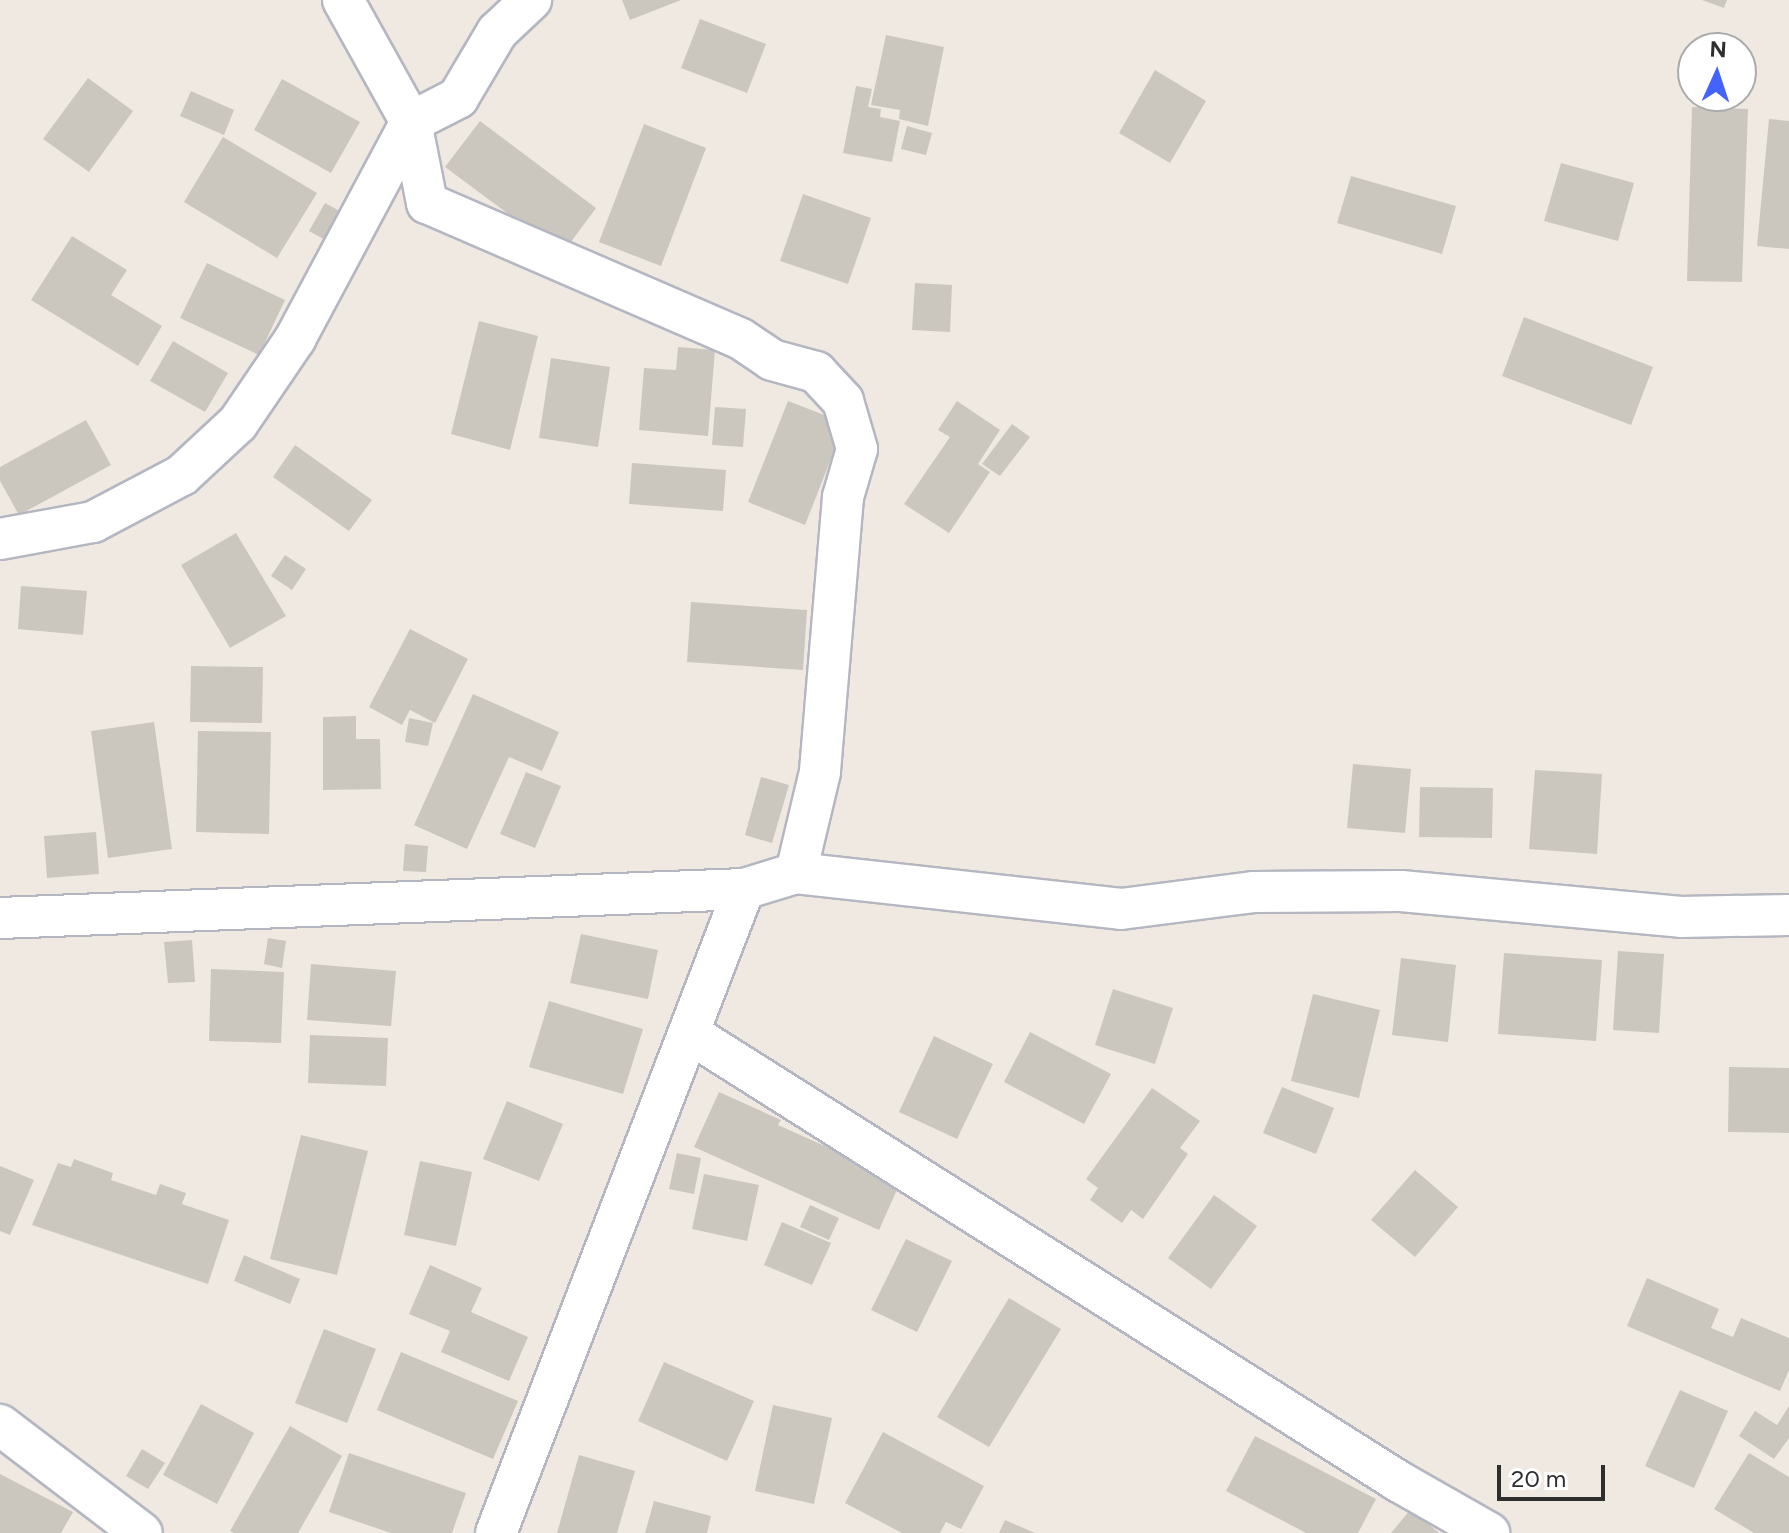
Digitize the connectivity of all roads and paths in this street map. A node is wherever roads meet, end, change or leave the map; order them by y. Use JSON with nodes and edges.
{"nodes":[{"id":1,"x":343,"y":0,"type":"edge"},
{"id":2,"x":531,"y":0,"type":"edge"},
{"id":3,"x":411,"y":122,"type":"junction"},
{"id":4,"x":0,"y":539,"type":"edge"},
{"id":5,"x":796,"y":873,"type":"junction"},
{"id":6,"x":744,"y":889,"type":"junction"},
{"id":7,"x":1789,"y":915,"type":"edge"},
{"id":8,"x":0,"y":918,"type":"edge"},
{"id":9,"x":689,"y":1033,"type":"junction"},
{"id":10,"x":0,"y":1425,"type":"edge"},
{"id":11,"x":126,"y":1529,"type":"edge"},
{"id":12,"x":496,"y":1533,"type":"edge"},
{"id":13,"x":1489,"y":1533,"type":"edge"}],
"edges":[{"from":1,"to":3,"type":"street"},
{"from":2,"to":3,"type":"street"},
{"from":3,"to":4,"type":"street"},
{"from":3,"to":5,"type":"street"},
{"from":5,"to":6,"type":"street"},
{"from":5,"to":7,"type":"street"},
{"from":6,"to":8,"type":"street"},
{"from":6,"to":9,"type":"street"},
{"from":9,"to":12,"type":"street"},
{"from":9,"to":13,"type":"street"},
{"from":10,"to":11,"type":"street"}]}
